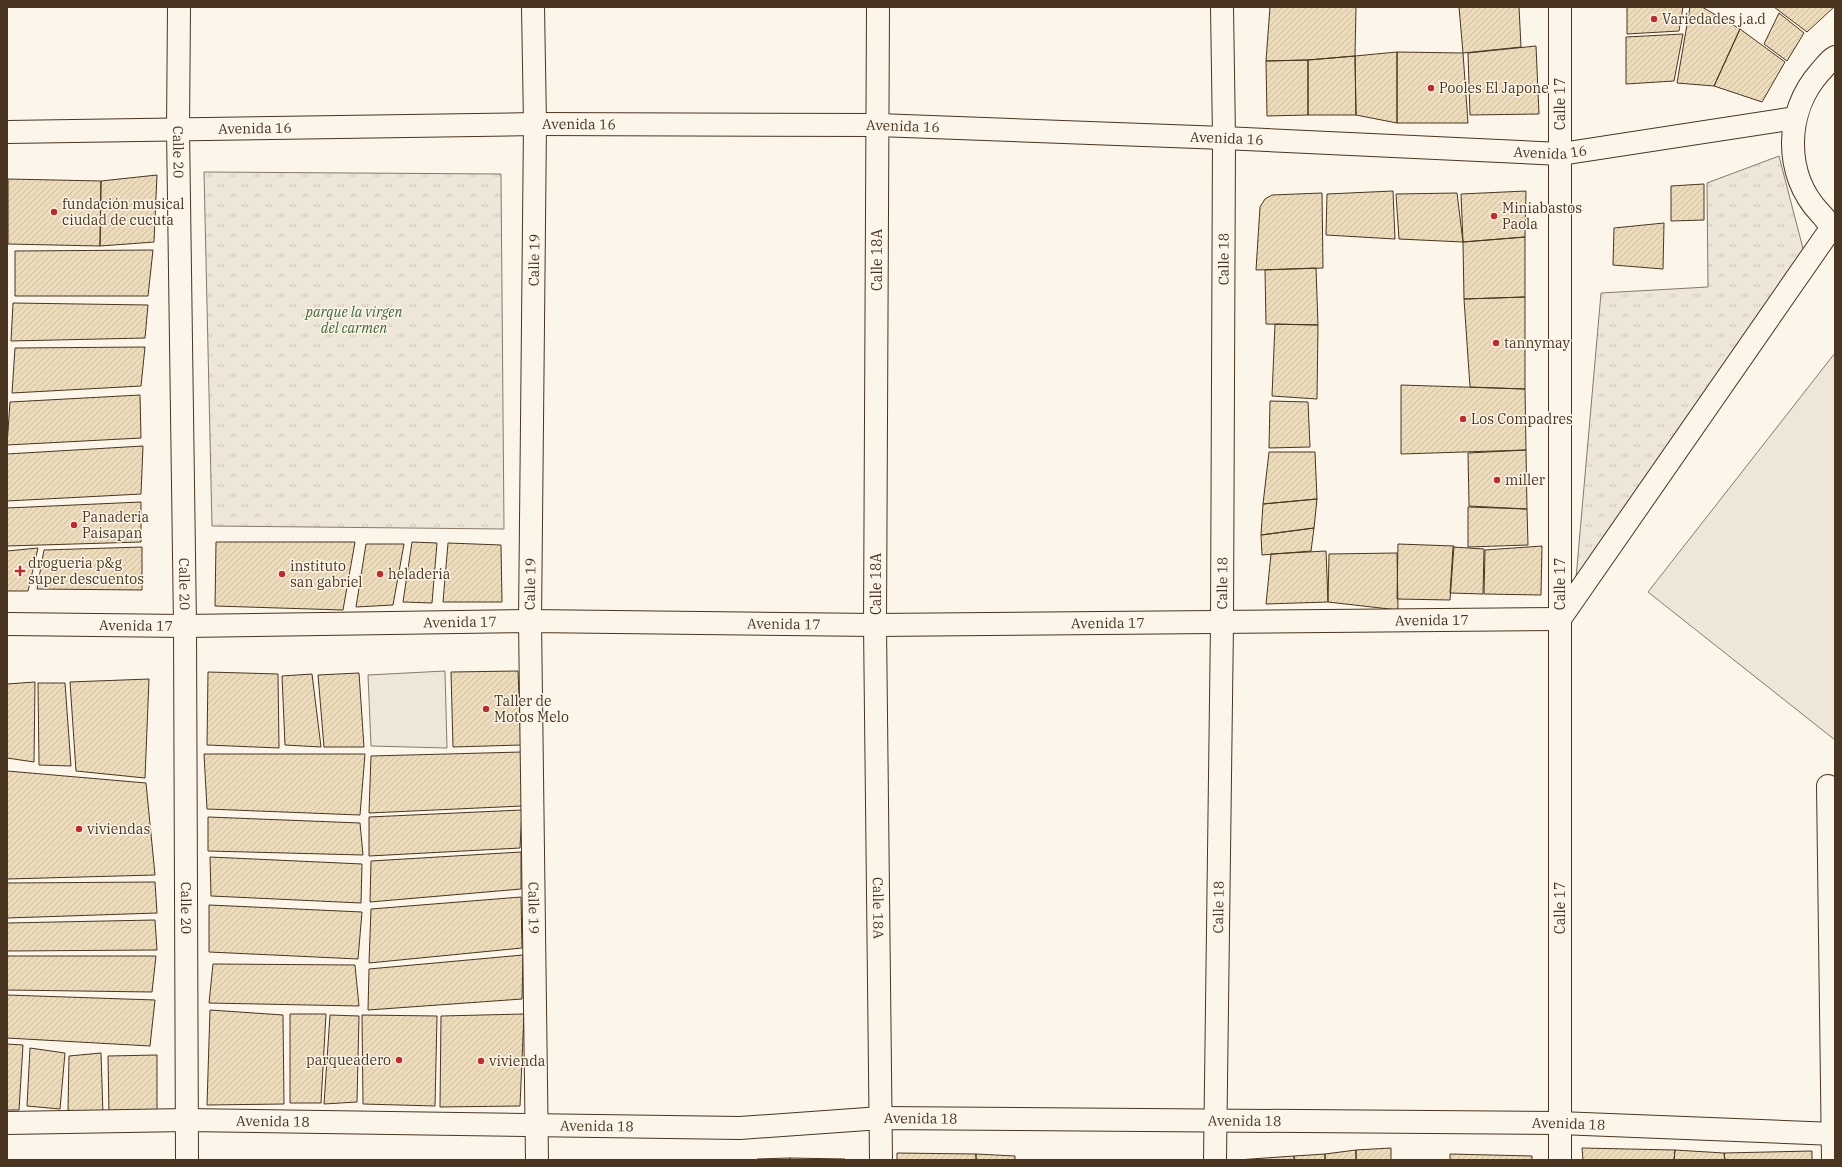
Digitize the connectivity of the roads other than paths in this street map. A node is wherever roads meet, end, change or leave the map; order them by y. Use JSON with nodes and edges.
{"nodes":[{"id":1,"x":179,"y":7,"type":"edge"},
{"id":2,"x":533,"y":7,"type":"edge"},
{"id":3,"x":878,"y":7,"type":"edge"},
{"id":4,"x":1222,"y":7,"type":"edge"},
{"id":5,"x":1560,"y":7,"type":"edge"},
{"id":6,"x":1835,"y":56,"type":"edge"},
{"id":7,"x":1795,"y":118,"type":"junction"},
{"id":8,"x":535,"y":124,"type":"junction"},
{"id":9,"x":878,"y":125,"type":"junction"},
{"id":10,"x":178,"y":129,"type":"junction"},
{"id":11,"x":7,"y":132,"type":"edge"},
{"id":12,"x":1224,"y":138,"type":"junction"},
{"id":13,"x":1560,"y":154,"type":"junction"},
{"id":14,"x":1834,"y":228,"type":"edge"},
{"id":15,"x":1560,"y":619,"type":"junction"},
{"id":16,"x":530,"y":621,"type":"junction"},
{"id":17,"x":1222,"y":623,"type":"junction"},
{"id":18,"x":7,"y":624,"type":"edge"},
{"id":19,"x":185,"y":626,"type":"junction"},
{"id":20,"x":875,"y":626,"type":"junction"},
{"id":21,"x":1828,"y":786,"type":"dead end"},
{"id":22,"x":881,"y":1118,"type":"junction"},
{"id":23,"x":187,"y":1120,"type":"junction"},
{"id":24,"x":1214,"y":1121,"type":"junction"},
{"id":25,"x":7,"y":1123,"type":"edge"},
{"id":26,"x":1559,"y":1123,"type":"junction"},
{"id":27,"x":537,"y":1124,"type":"junction"},
{"id":28,"x":1834,"y":1134,"type":"edge"},
{"id":29,"x":187,"y":1160,"type":"edge"},
{"id":30,"x":537,"y":1160,"type":"edge"},
{"id":31,"x":881,"y":1160,"type":"edge"},
{"id":32,"x":1215,"y":1160,"type":"edge"},
{"id":33,"x":1560,"y":1160,"type":"edge"},
{"id":34,"x":1833,"y":1160,"type":"edge"}],
"edges":[{"from":1,"to":10,"type":"street","name":"Calle 20"},
{"from":2,"to":8,"type":"street","name":"Calle 19"},
{"from":3,"to":9,"type":"street","name":"Calle 18A"},
{"from":4,"to":12,"type":"street","name":"Calle 18"},
{"from":5,"to":13,"type":"street","name":"Calle 17"},
{"from":6,"to":7,"type":"street"},
{"from":7,"to":13,"type":"street","name":"Avenida 16"},
{"from":7,"to":14,"type":"street"},
{"from":8,"to":9,"type":"street","name":"Avenida 16"},
{"from":8,"to":10,"type":"street","name":"Avenida 16"},
{"from":8,"to":16,"type":"street","name":"Calle 19"},
{"from":9,"to":12,"type":"street","name":"Avenida 16"},
{"from":9,"to":20,"type":"street","name":"Calle 18A"},
{"from":10,"to":11,"type":"street","name":"Avenida 16"},
{"from":10,"to":19,"type":"street","name":"Calle 20"},
{"from":12,"to":13,"type":"street","name":"Avenida 16"},
{"from":12,"to":17,"type":"street","name":"Calle 18"},
{"from":13,"to":15,"type":"street","name":"Calle 17"},
{"from":14,"to":15,"type":"street"},
{"from":15,"to":17,"type":"street","name":"Avenida 17"},
{"from":15,"to":26,"type":"street","name":"Calle 17"},
{"from":16,"to":19,"type":"street","name":"Avenida 17"},
{"from":16,"to":20,"type":"street","name":"Avenida 17"},
{"from":16,"to":27,"type":"street","name":"Calle 19"},
{"from":17,"to":20,"type":"street","name":"Avenida 17"},
{"from":17,"to":24,"type":"street","name":"Calle 18"},
{"from":18,"to":19,"type":"street","name":"Avenida 17"},
{"from":19,"to":23,"type":"street","name":"Calle 20"},
{"from":20,"to":22,"type":"street","name":"Calle 18A"},
{"from":21,"to":28,"type":"street"},
{"from":22,"to":24,"type":"street","name":"Avenida 18"},
{"from":22,"to":27,"type":"street","name":"Avenida 18"},
{"from":22,"to":31,"type":"street","name":"Calle 18A"},
{"from":23,"to":25,"type":"street","name":"Avenida 18"},
{"from":23,"to":27,"type":"street","name":"Avenida 18"},
{"from":23,"to":29,"type":"street","name":"Calle 20"},
{"from":24,"to":26,"type":"street","name":"Avenida 18"},
{"from":24,"to":32,"type":"street","name":"Calle 18"},
{"from":26,"to":28,"type":"street","name":"Avenida 18"},
{"from":26,"to":33,"type":"street","name":"Calle 17"},
{"from":27,"to":30,"type":"street","name":"Calle 19"},
{"from":28,"to":34,"type":"street"}]}
